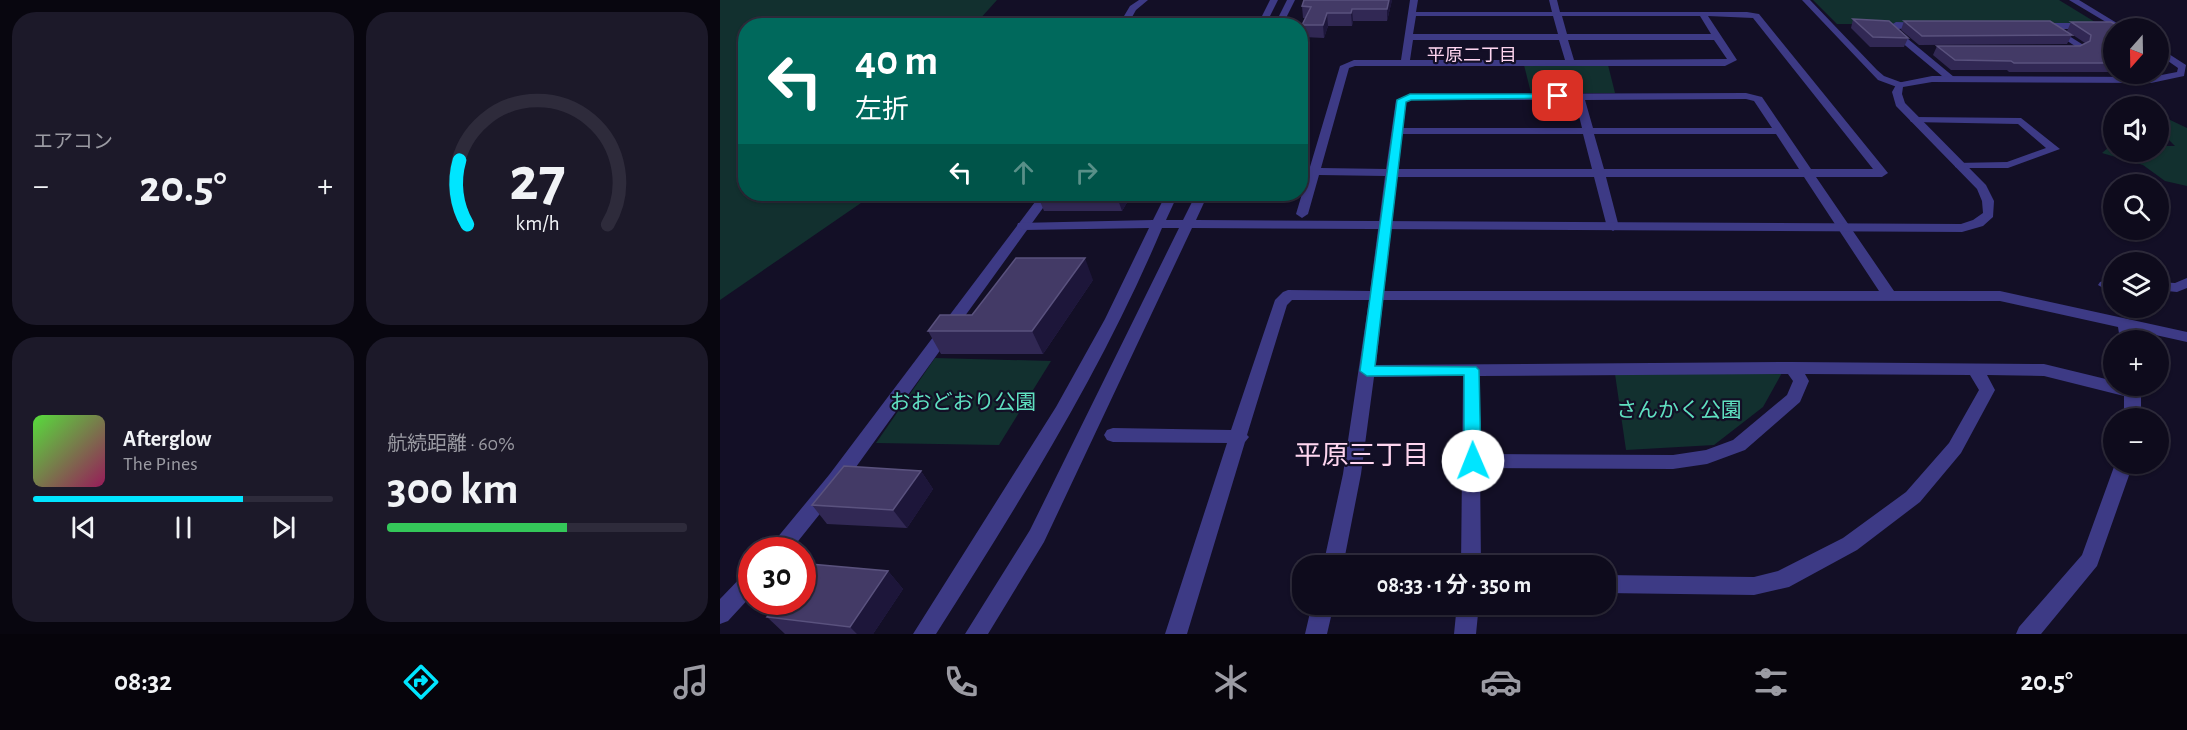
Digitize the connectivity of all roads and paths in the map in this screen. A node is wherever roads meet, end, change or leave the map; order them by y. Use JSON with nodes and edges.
{"nodes":[{"id":1,"x":1144,"y":0,"type":"edge"},
{"id":2,"x":1274,"y":0,"type":"edge"},
{"id":3,"x":1291,"y":0,"type":"edge"},
{"id":4,"x":1414,"y":0,"type":"edge"},
{"id":5,"x":1553,"y":0,"type":"edge"},
{"id":6,"x":1806,"y":0,"type":"edge"},
{"id":7,"x":2073,"y":0,"type":"edge"},
{"id":8,"x":1412,"y":14,"type":"junction"},
{"id":9,"x":1557,"y":14,"type":"junction"},
{"id":10,"x":1703,"y":15,"type":"junction"},
{"id":11,"x":1127,"y":18,"type":"edge"},
{"id":12,"x":1266,"y":18,"type":"edge"},
{"id":13,"x":1282,"y":18,"type":"edge"},
{"id":14,"x":2103,"y":18,"type":"edge"},
{"id":15,"x":1931,"y":25,"type":"edge"},
{"id":16,"x":2025,"y":26,"type":"edge"},
{"id":17,"x":2048,"y":26,"type":"junction"},
{"id":18,"x":2103,"y":28,"type":"edge"},
{"id":19,"x":1410,"y":37,"type":"junction"},
{"id":20,"x":1564,"y":37,"type":"junction"},
{"id":21,"x":1717,"y":37,"type":"junction"},
{"id":22,"x":1917,"y":50,"type":"junction"},
{"id":23,"x":1929,"y":50,"type":"dead end"},
{"id":24,"x":2052,"y":50,"type":"edge"},
{"id":25,"x":2169,"y":57,"type":"edge"},
{"id":26,"x":1405,"y":63,"type":"junction"},
{"id":27,"x":1570,"y":63,"type":"junction"},
{"id":28,"x":2169,"y":78,"type":"edge"},
{"id":29,"x":1951,"y":79,"type":"junction"},
{"id":30,"x":2103,"y":80,"type":"edge"},
{"id":31,"x":1899,"y":84,"type":"junction"},
{"id":32,"x":1580,"y":96,"type":"junction"},
{"id":33,"x":1915,"y":120,"type":"junction"},
{"id":34,"x":1397,"y":131,"type":"junction"},
{"id":35,"x":1590,"y":131,"type":"junction"},
{"id":36,"x":1780,"y":131,"type":"junction"},
{"id":37,"x":1959,"y":165,"type":"junction"},
{"id":38,"x":1315,"y":170,"type":"junction"},
{"id":39,"x":1392,"y":172,"type":"junction"},
{"id":40,"x":1599,"y":172,"type":"junction"},
{"id":41,"x":1809,"y":173,"type":"junction"},
{"id":42,"x":1308,"y":193,"type":"edge"},
{"id":43,"x":1042,"y":201,"type":"edge"},
{"id":44,"x":1168,"y":201,"type":"edge"},
{"id":45,"x":1199,"y":201,"type":"edge"},
{"id":46,"x":1306,"y":201,"type":"edge"},
{"id":47,"x":1302,"y":213,"type":"dead end"},
{"id":48,"x":1156,"y":224,"type":"junction"},
{"id":49,"x":1023,"y":226,"type":"junction"},
{"id":50,"x":1187,"y":226,"type":"junction"},
{"id":51,"x":1386,"y":227,"type":"junction"},
{"id":52,"x":1613,"y":227,"type":"junction"},
{"id":53,"x":1844,"y":227,"type":"junction"},
{"id":54,"x":2187,"y":282,"type":"edge"},
{"id":55,"x":2169,"y":287,"type":"edge"},
{"id":56,"x":1889,"y":295,"type":"junction"},
{"id":57,"x":1378,"y":297,"type":"junction"},
{"id":58,"x":2125,"y":323,"type":"junction"},
{"id":59,"x":2126,"y":330,"type":"edge"},
{"id":60,"x":2187,"y":337,"type":"edge"},
{"id":61,"x":1793,"y":368,"type":"junction"},
{"id":62,"x":1975,"y":369,"type":"junction"},
{"id":63,"x":1471,"y":370,"type":"junction"},
{"id":64,"x":1367,"y":371,"type":"junction"},
{"id":65,"x":2103,"y":382,"type":"edge"},
{"id":66,"x":1113,"y":435,"type":"dead end"},
{"id":67,"x":1240,"y":437,"type":"junction"},
{"id":68,"x":1473,"y":461,"type":"junction"},
{"id":69,"x":2120,"y":474,"type":"edge"},
{"id":70,"x":790,"y":537,"type":"edge"},
{"id":71,"x":1335,"y":555,"type":"edge"},
{"id":72,"x":1471,"y":555,"type":"edge"},
{"id":73,"x":1616,"y":584,"type":"edge"},
{"id":74,"x":738,"y":595,"type":"edge"},
{"id":75,"x":720,"y":614,"type":"edge"},
{"id":76,"x":1320,"y":615,"type":"edge"},
{"id":77,"x":1467,"y":615,"type":"edge"},
{"id":78,"x":924,"y":634,"type":"edge"},
{"id":79,"x":976,"y":634,"type":"edge"},
{"id":80,"x":1176,"y":634,"type":"edge"},
{"id":81,"x":1316,"y":634,"type":"edge"},
{"id":82,"x":1465,"y":634,"type":"edge"},
{"id":83,"x":2027,"y":634,"type":"edge"}],
"edges":[{"from":1,"to":11,"type":"street"},
{"from":2,"to":12,"type":"street"},
{"from":3,"to":13,"type":"street"},
{"from":4,"to":8,"type":"street"},
{"from":5,"to":9,"type":"street"},
{"from":6,"to":31,"type":"street"},
{"from":7,"to":14,"type":"street"},
{"from":8,"to":9,"type":"street"},
{"from":8,"to":19,"type":"street"},
{"from":9,"to":10,"type":"street"},
{"from":9,"to":20,"type":"street"},
{"from":10,"to":21,"type":"street"},
{"from":10,"to":41,"type":"street"},
{"from":15,"to":22,"type":"street"},
{"from":16,"to":17,"type":"street"},
{"from":17,"to":18,"type":"street"},
{"from":17,"to":24,"type":"street"},
{"from":19,"to":20,"type":"street"},
{"from":19,"to":26,"type":"street"},
{"from":20,"to":21,"type":"street"},
{"from":20,"to":27,"type":"street"},
{"from":21,"to":27,"type":"street"},
{"from":22,"to":23,"type":"street"},
{"from":22,"to":29,"type":"street"},
{"from":25,"to":28,"type":"street"},
{"from":26,"to":27,"type":"street"},
{"from":26,"to":38,"type":"street"},
{"from":29,"to":30,"type":"street"},
{"from":29,"to":31,"type":"street"},
{"from":31,"to":33,"type":"street"},
{"from":32,"to":34,"type":"street"},
{"from":32,"to":35,"type":"street"},
{"from":32,"to":36,"type":"street"},
{"from":33,"to":37,"type":"street"},
{"from":33,"to":37,"type":"street"},
{"from":34,"to":35,"type":"street"},
{"from":34,"to":39,"type":"street"},
{"from":35,"to":36,"type":"street"},
{"from":35,"to":40,"type":"street"},
{"from":36,"to":41,"type":"street"},
{"from":37,"to":53,"type":"street"},
{"from":38,"to":39,"type":"street"},
{"from":38,"to":42,"type":"street"},
{"from":39,"to":40,"type":"street"},
{"from":39,"to":51,"type":"street"},
{"from":40,"to":41,"type":"street"},
{"from":40,"to":52,"type":"street"},
{"from":41,"to":53,"type":"street"},
{"from":43,"to":49,"type":"street"},
{"from":44,"to":48,"type":"street"},
{"from":45,"to":50,"type":"street"},
{"from":46,"to":47,"type":"street"},
{"from":48,"to":49,"type":"street"},
{"from":48,"to":50,"type":"street"},
{"from":48,"to":78,"type":"street"},
{"from":49,"to":70,"type":"street"},
{"from":50,"to":51,"type":"street"},
{"from":50,"to":79,"type":"street"},
{"from":51,"to":52,"type":"street"},
{"from":51,"to":57,"type":"street"},
{"from":52,"to":53,"type":"street"},
{"from":53,"to":56,"type":"street"},
{"from":54,"to":55,"type":"street"},
{"from":56,"to":57,"type":"street"},
{"from":56,"to":58,"type":"street"},
{"from":57,"to":64,"type":"street"},
{"from":57,"to":67,"type":"street"},
{"from":58,"to":59,"type":"street"},
{"from":58,"to":60,"type":"street"},
{"from":61,"to":62,"type":"street"},
{"from":61,"to":63,"type":"street"},
{"from":61,"to":68,"type":"street"},
{"from":62,"to":65,"type":"street"},
{"from":62,"to":73,"type":"street"},
{"from":63,"to":64,"type":"street"},
{"from":63,"to":68,"type":"street"},
{"from":64,"to":71,"type":"street"},
{"from":66,"to":67,"type":"street"},
{"from":67,"to":80,"type":"street"},
{"from":68,"to":72,"type":"street"},
{"from":69,"to":83,"type":"street"},
{"from":74,"to":75,"type":"street"},
{"from":76,"to":81,"type":"street"},
{"from":77,"to":82,"type":"street"}]}
